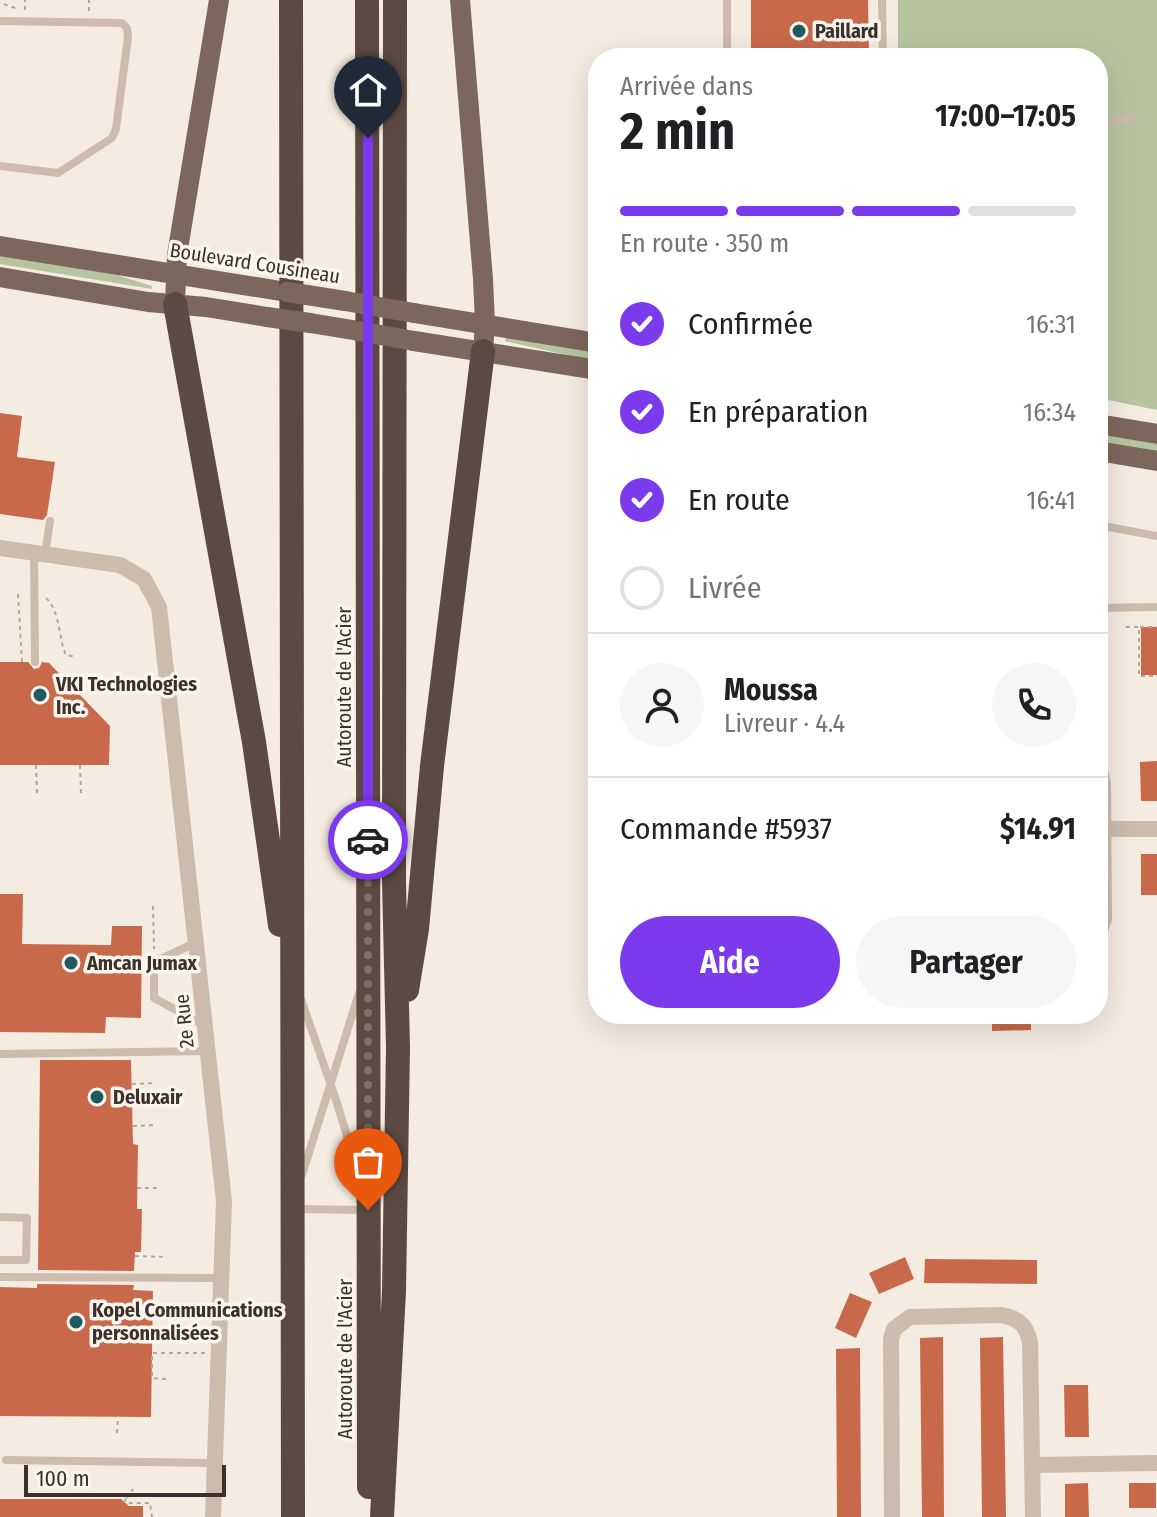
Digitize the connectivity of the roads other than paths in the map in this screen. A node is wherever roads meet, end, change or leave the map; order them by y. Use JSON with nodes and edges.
{"nodes":[{"id":1,"x":219,"y":0,"type":"edge"},
{"id":2,"x":291,"y":0,"type":"edge"},
{"id":3,"x":367,"y":0,"type":"edge"},
{"id":4,"x":395,"y":0,"type":"edge"},
{"id":5,"x":460,"y":0,"type":"edge"},
{"id":6,"x":727,"y":0,"type":"edge"},
{"id":7,"x":882,"y":0,"type":"edge"},
{"id":8,"x":0,"y":21,"type":"edge"},
{"id":9,"x":727,"y":48,"type":"edge"},
{"id":10,"x":883,"y":48,"type":"edge"},
{"id":11,"x":1133,"y":117,"type":"dead end"},
{"id":12,"x":1108,"y":122,"type":"edge"},
{"id":13,"x":0,"y":166,"type":"edge"},
{"id":14,"x":0,"y":246,"type":"edge"},
{"id":15,"x":175,"y":274,"type":"junction"},
{"id":16,"x":0,"y":277,"type":"edge"},
{"id":17,"x":175,"y":304,"type":"junction"},
{"id":18,"x":485,"y":324,"type":"junction"},
{"id":19,"x":588,"y":341,"type":"edge"},
{"id":20,"x":483,"y":351,"type":"junction"},
{"id":21,"x":588,"y":368,"type":"edge"},
{"id":22,"x":1108,"y":426,"type":"edge"},
{"id":23,"x":1157,"y":434,"type":"edge"},
{"id":24,"x":1108,"y":453,"type":"edge"},
{"id":25,"x":1157,"y":461,"type":"edge"},
{"id":26,"x":50,"y":521,"type":"dead end"},
{"id":27,"x":1108,"y":527,"type":"edge"},
{"id":28,"x":1157,"y":536,"type":"edge"},
{"id":29,"x":0,"y":548,"type":"edge"},
{"id":30,"x":39,"y":553,"type":"junction"},
{"id":31,"x":1157,"y":607,"type":"edge"},
{"id":32,"x":1108,"y":608,"type":"edge"},
{"id":33,"x":35,"y":662,"type":"dead end"},
{"id":34,"x":1108,"y":829,"type":"edge"},
{"id":35,"x":1157,"y":829,"type":"edge"},
{"id":36,"x":196,"y":942,"type":"junction"},
{"id":37,"x":283,"y":943,"type":"junction"},
{"id":38,"x":368,"y":962,"type":"junction"},
{"id":39,"x":292,"y":972,"type":"junction"},
{"id":40,"x":293,"y":1015,"type":"junction"},
{"id":41,"x":205,"y":1025,"type":"junction"},
{"id":42,"x":398,"y":1047,"type":"junction"},
{"id":43,"x":208,"y":1051,"type":"junction"},
{"id":44,"x":0,"y":1054,"type":"edge"},
{"id":45,"x":330,"y":1083,"type":"junction"},
{"id":46,"x":293,"y":1209,"type":"junction"},
{"id":47,"x":368,"y":1210,"type":"junction"},
{"id":48,"x":0,"y":1217,"type":"edge"},
{"id":49,"x":0,"y":1260,"type":"edge"},
{"id":50,"x":0,"y":1277,"type":"edge"},
{"id":51,"x":221,"y":1278,"type":"junction"},
{"id":52,"x":6,"y":1460,"type":"dead end"},
{"id":53,"x":215,"y":1463,"type":"junction"},
{"id":54,"x":1157,"y":1463,"type":"edge"},
{"id":55,"x":1033,"y":1465,"type":"junction"},
{"id":56,"x":213,"y":1517,"type":"edge"},
{"id":57,"x":293,"y":1517,"type":"edge"},
{"id":58,"x":369,"y":1517,"type":"edge"},
{"id":59,"x":382,"y":1517,"type":"edge"},
{"id":60,"x":892,"y":1517,"type":"edge"},
{"id":61,"x":1033,"y":1517,"type":"edge"}],
"edges":[{"from":1,"to":15,"type":"main road"},
{"from":2,"to":39,"type":"highway"},
{"from":3,"to":38,"type":"highway","name":"Autoroute de l'Acier"},
{"from":4,"to":42,"type":"highway"},
{"from":5,"to":18,"type":"main road"},
{"from":6,"to":9,"type":"lane"},
{"from":7,"to":10,"type":"lane"},
{"from":8,"to":13,"type":"lane"},
{"from":11,"to":12,"type":"lane"},
{"from":14,"to":15,"type":"main road","name":"Boulevard Cousineau"},
{"from":15,"to":17,"type":"main road"},
{"from":15,"to":18,"type":"main road","name":"Boulevard Cousineau","bridge":true},
{"from":16,"to":17,"type":"main road"},
{"from":17,"to":20,"type":"main road","bridge":true},
{"from":17,"to":37,"type":"highway"},
{"from":18,"to":19,"type":"main road","name":"Boulevard Cousineau"},
{"from":18,"to":20,"type":"main road"},
{"from":20,"to":21,"type":"main road"},
{"from":20,"to":42,"type":"highway"},
{"from":22,"to":23,"type":"main road"},
{"from":24,"to":25,"type":"main road"},
{"from":26,"to":30,"type":"lane"},
{"from":27,"to":28,"type":"lane"},
{"from":29,"to":30,"type":"street","name":"2e Rue"},
{"from":30,"to":33,"type":"lane"},
{"from":30,"to":36,"type":"street","name":"2e Rue"},
{"from":31,"to":32,"type":"lane"},
{"from":34,"to":35,"type":"street"},
{"from":36,"to":41,"type":"street","name":"2e Rue"},
{"from":36,"to":41,"type":"lane"},
{"from":37,"to":39,"type":"lane"},
{"from":37,"to":40,"type":"highway"},
{"from":38,"to":45,"type":"lane"},
{"from":38,"to":47,"type":"highway","name":"Autoroute de l'Acier"},
{"from":39,"to":40,"type":"highway"},
{"from":39,"to":45,"type":"lane"},
{"from":40,"to":46,"type":"highway"},
{"from":41,"to":43,"type":"street","name":"2e Rue"},
{"from":42,"to":59,"type":"highway"},
{"from":43,"to":44,"type":"lane"},
{"from":43,"to":51,"type":"street","name":"2e Rue"},
{"from":45,"to":46,"type":"lane"},
{"from":45,"to":47,"type":"lane"},
{"from":46,"to":47,"type":"lane"},
{"from":46,"to":57,"type":"highway"},
{"from":47,"to":58,"type":"highway","name":"Autoroute de l'Acier"},
{"from":48,"to":49,"type":"lane"},
{"from":50,"to":51,"type":"lane"},
{"from":51,"to":53,"type":"street","name":"2e Rue"},
{"from":52,"to":53,"type":"lane"},
{"from":53,"to":56,"type":"street","name":"2e Rue"},
{"from":54,"to":55,"type":"street"},
{"from":55,"to":60,"type":"street"},
{"from":55,"to":61,"type":"street"}]}
